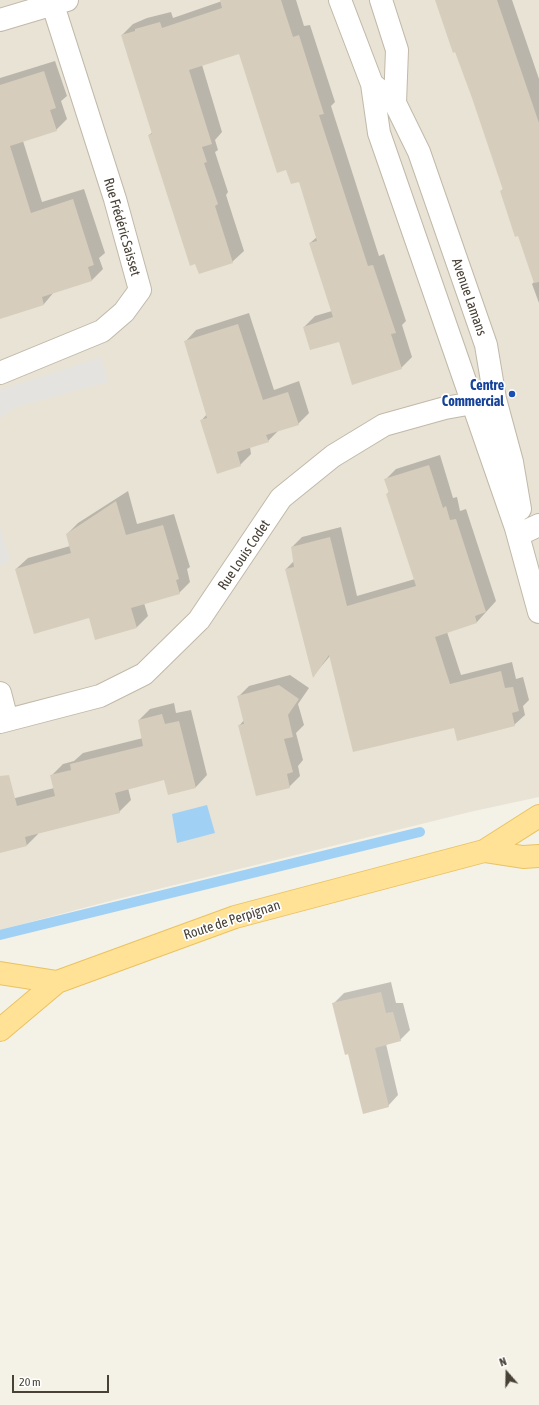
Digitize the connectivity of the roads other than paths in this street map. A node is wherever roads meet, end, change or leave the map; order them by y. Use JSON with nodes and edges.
{"nodes":[{"id":1,"x":340,"y":0,"type":"edge"},
{"id":2,"x":381,"y":0,"type":"edge"},
{"id":3,"x":60,"y":2,"type":"edge"},
{"id":4,"x":0,"y":20,"type":"edge"},
{"id":5,"x":372,"y":84,"type":"junction"},
{"id":6,"x":395,"y":103,"type":"junction"},
{"id":7,"x":0,"y":373,"type":"edge"},
{"id":8,"x":495,"y":399,"type":"junction"},
{"id":9,"x":472,"y":402,"type":"junction"},
{"id":10,"x":539,"y":525,"type":"edge"},
{"id":11,"x":517,"y":531,"type":"junction"},
{"id":12,"x":534,"y":573,"type":"edge"},
{"id":13,"x":539,"y":612,"type":"edge"},
{"id":14,"x":0,"y":693,"type":"edge"},
{"id":15,"x":4,"y":721,"type":"edge"},
{"id":16,"x":539,"y":816,"type":"edge"},
{"id":17,"x":484,"y":851,"type":"junction"},
{"id":18,"x":539,"y":856,"type":"edge"},
{"id":19,"x":0,"y":973,"type":"edge"},
{"id":20,"x":57,"y":982,"type":"junction"},
{"id":21,"x":0,"y":1030,"type":"edge"}],
"edges":[{"from":1,"to":5,"type":"street","name":"Avenue Lamans"},
{"from":2,"to":6,"type":"street"},
{"from":3,"to":4,"type":"street"},
{"from":3,"to":7,"type":"street","name":"Rue Frédéric Saisset"},
{"from":5,"to":6,"type":"street","name":"Avenue Lamans"},
{"from":5,"to":9,"type":"street","name":"Avenue Lamans"},
{"from":6,"to":8,"type":"street","name":"Avenue Lamans"},
{"from":8,"to":9,"type":"street","name":"Rue Louis Codet"},
{"from":8,"to":11,"type":"street","name":"Avenue Lamans"},
{"from":9,"to":11,"type":"street","name":"Avenue Lamans"},
{"from":9,"to":15,"type":"street","name":"Rue Louis Codet"},
{"from":10,"to":11,"type":"street"},
{"from":11,"to":12,"type":"street","name":"Avenue Lamans"},
{"from":12,"to":13,"type":"street","name":"Avenue Lamans"},
{"from":14,"to":15,"type":"street"},
{"from":16,"to":17,"type":"main road","name":"Route de Perpignan"},
{"from":17,"to":18,"type":"main road","name":"Route de Perpignan"},
{"from":17,"to":20,"type":"main road","name":"Route de Perpignan"},
{"from":19,"to":20,"type":"main road"},
{"from":20,"to":21,"type":"main road","name":"Route de Perpignan"}]}
